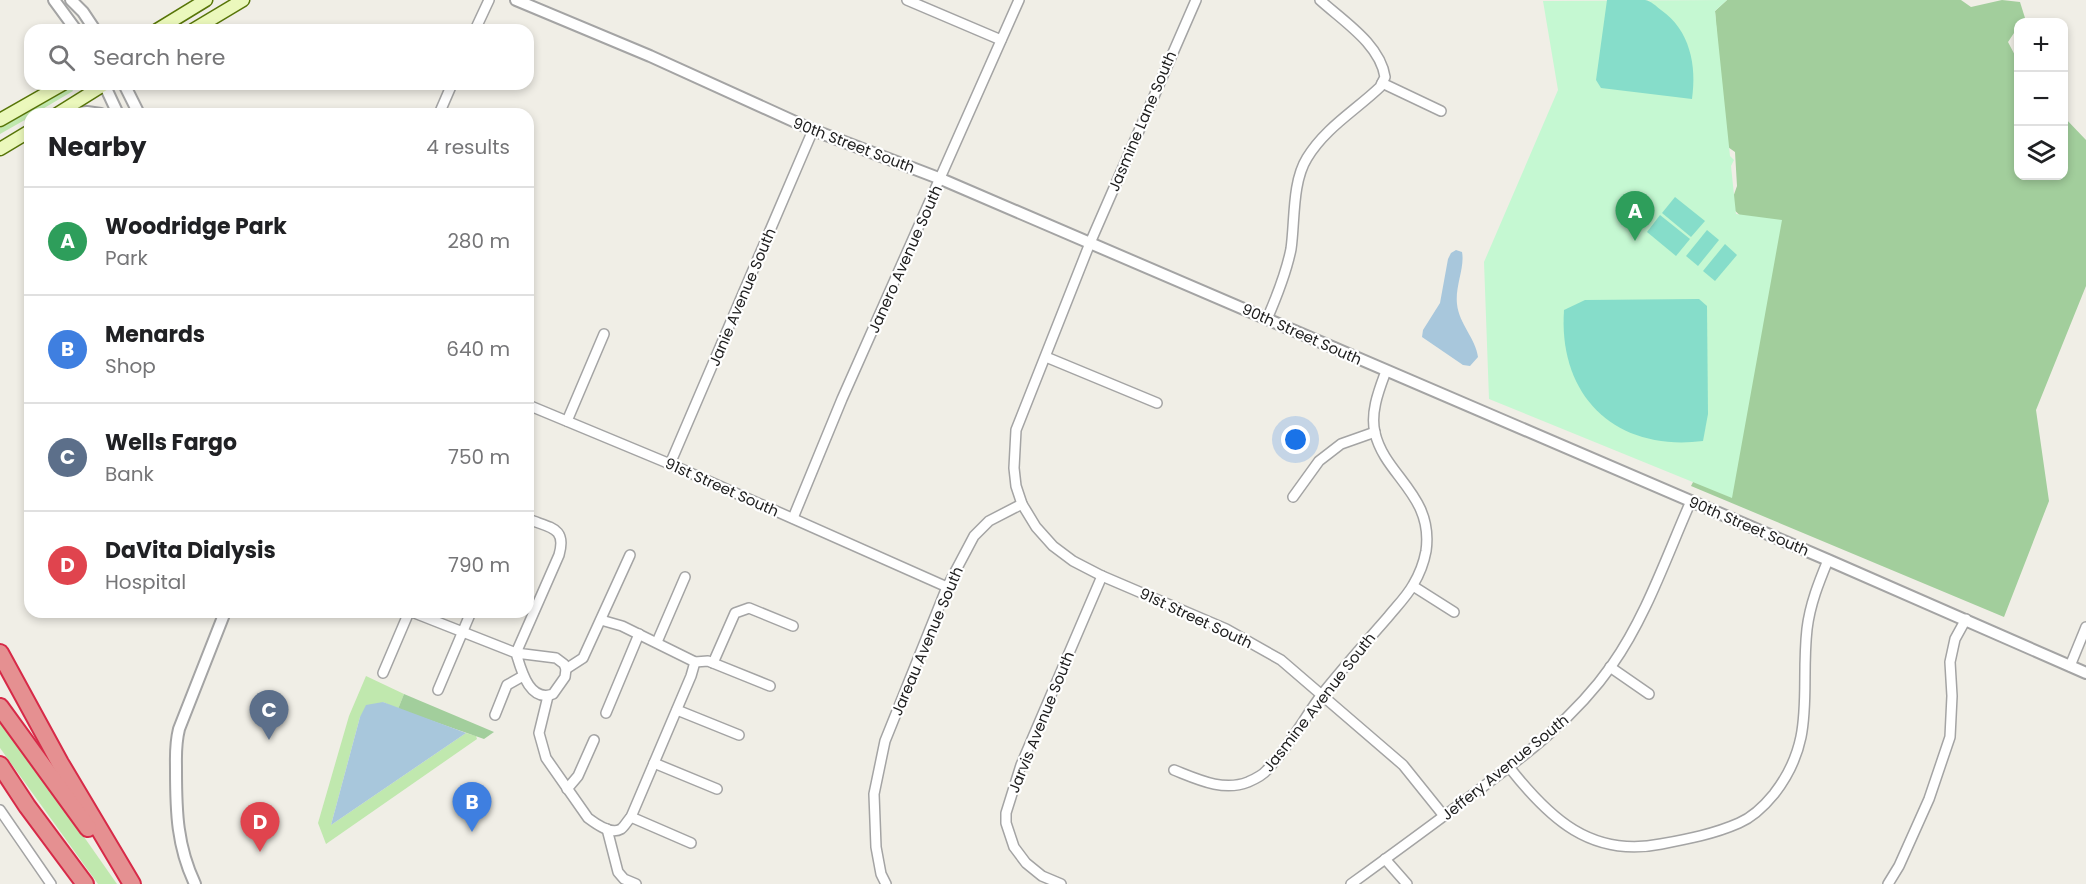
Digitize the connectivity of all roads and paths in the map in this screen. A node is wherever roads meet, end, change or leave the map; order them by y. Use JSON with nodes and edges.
{"nodes":[{"id":1,"x":71,"y":0,"type":"edge"},
{"id":2,"x":206,"y":0,"type":"edge"},
{"id":3,"x":243,"y":0,"type":"edge"},
{"id":4,"x":489,"y":0,"type":"edge"},
{"id":5,"x":516,"y":0,"type":"edge"},
{"id":6,"x":907,"y":0,"type":"edge"},
{"id":7,"x":1019,"y":0,"type":"edge"},
{"id":8,"x":1196,"y":0,"type":"edge"},
{"id":9,"x":1320,"y":0,"type":"edge"},
{"id":10,"x":57,"y":4,"type":"edge"},
{"id":11,"x":66,"y":24,"type":"edge"},
{"id":12,"x":72,"y":24,"type":"edge"},
{"id":13,"x":91,"y":24,"type":"edge"},
{"id":14,"x":167,"y":24,"type":"edge"},
{"id":15,"x":203,"y":24,"type":"edge"},
{"id":16,"x":478,"y":24,"type":"edge"},
{"id":17,"x":1001,"y":40,"type":"junction"},
{"id":18,"x":1382,"y":83,"type":"junction"},
{"id":19,"x":51,"y":90,"type":"edge"},
{"id":20,"x":95,"y":90,"type":"edge"},
{"id":21,"x":107,"y":90,"type":"edge"},
{"id":22,"x":127,"y":90,"type":"edge"},
{"id":23,"x":449,"y":90,"type":"edge"},
{"id":24,"x":66,"y":108,"type":"edge"},
{"id":25,"x":115,"y":108,"type":"edge"},
{"id":26,"x":136,"y":108,"type":"edge"},
{"id":27,"x":442,"y":108,"type":"edge"},
{"id":28,"x":1441,"y":111,"type":"dead end"},
{"id":29,"x":0,"y":120,"type":"edge"},
{"id":30,"x":813,"y":130,"type":"junction"},
{"id":31,"x":24,"y":135,"type":"edge"},
{"id":32,"x":0,"y":149,"type":"edge"},
{"id":33,"x":941,"y":179,"type":"junction"},
{"id":34,"x":1090,"y":243,"type":"junction"},
{"id":35,"x":1267,"y":319,"type":"junction"},
{"id":36,"x":604,"y":334,"type":"dead end"},
{"id":37,"x":1046,"y":357,"type":"junction"},
{"id":38,"x":1386,"y":371,"type":"junction"},
{"id":39,"x":1157,"y":403,"type":"dead end"},
{"id":40,"x":534,"y":407,"type":"edge"},
{"id":41,"x":567,"y":421,"type":"junction"},
{"id":42,"x":1375,"y":432,"type":"junction"},
{"id":43,"x":670,"y":464,"type":"junction"},
{"id":44,"x":1293,"y":497,"type":"dead end"},
{"id":45,"x":1690,"y":501,"type":"junction"},
{"id":46,"x":1022,"y":504,"type":"junction"},
{"id":47,"x":793,"y":518,"type":"junction"},
{"id":48,"x":534,"y":522,"type":"edge"},
{"id":49,"x":630,"y":555,"type":"dead end"},
{"id":50,"x":1828,"y":560,"type":"junction"},
{"id":51,"x":686,"y":576,"type":"dead end"},
{"id":52,"x":1102,"y":576,"type":"junction"},
{"id":53,"x":1413,"y":586,"type":"junction"},
{"id":54,"x":947,"y":587,"type":"junction"},
{"id":55,"x":534,"y":610,"type":"edge"},
{"id":56,"x":1454,"y":612,"type":"dead end"},
{"id":57,"x":223,"y":618,"type":"edge"},
{"id":58,"x":407,"y":618,"type":"edge"},
{"id":59,"x":425,"y":618,"type":"edge"},
{"id":60,"x":468,"y":618,"type":"edge"},
{"id":61,"x":531,"y":618,"type":"edge"},
{"id":62,"x":1965,"y":619,"type":"junction"},
{"id":63,"x":601,"y":620,"type":"junction"},
{"id":64,"x":793,"y":626,"type":"dead end"},
{"id":65,"x":2086,"y":627,"type":"edge"},
{"id":66,"x":462,"y":633,"type":"junction"},
{"id":67,"x":639,"y":634,"type":"junction"},
{"id":68,"x":657,"y":642,"type":"junction"},
{"id":69,"x":0,"y":653,"type":"edge"},
{"id":70,"x":516,"y":653,"type":"junction"},
{"id":71,"x":695,"y":662,"type":"junction"},
{"id":72,"x":713,"y":663,"type":"junction"},
{"id":73,"x":2070,"y":666,"type":"junction"},
{"id":74,"x":1610,"y":667,"type":"junction"},
{"id":75,"x":566,"y":669,"type":"junction"},
{"id":76,"x":2086,"y":673,"type":"edge"},
{"id":77,"x":383,"y":674,"type":"dead end"},
{"id":78,"x":523,"y":676,"type":"junction"},
{"id":79,"x":771,"y":686,"type":"dead end"},
{"id":80,"x":438,"y":690,"type":"dead end"},
{"id":81,"x":1649,"y":694,"type":"dead end"},
{"id":82,"x":1322,"y":695,"type":"junction"},
{"id":83,"x":548,"y":696,"type":"junction"},
{"id":84,"x":0,"y":707,"type":"edge"},
{"id":85,"x":676,"y":710,"type":"junction"},
{"id":86,"x":606,"y":713,"type":"dead end"},
{"id":87,"x":495,"y":715,"type":"dead end"},
{"id":88,"x":739,"y":735,"type":"dead end"},
{"id":89,"x":594,"y":740,"type":"dead end"},
{"id":90,"x":654,"y":763,"type":"junction"},
{"id":91,"x":1,"y":767,"type":"edge"},
{"id":92,"x":1509,"y":767,"type":"junction"},
{"id":93,"x":1174,"y":770,"type":"dead end"},
{"id":94,"x":567,"y":789,"type":"junction"},
{"id":95,"x":717,"y":789,"type":"dead end"},
{"id":96,"x":0,"y":810,"type":"edge"},
{"id":97,"x":1444,"y":816,"type":"junction"},
{"id":98,"x":631,"y":817,"type":"junction"},
{"id":99,"x":607,"y":829,"type":"junction"},
{"id":100,"x":691,"y":843,"type":"dead end"},
{"id":101,"x":1385,"y":859,"type":"junction"},
{"id":102,"x":883,"y":883,"type":"edge"},
{"id":103,"x":51,"y":884,"type":"edge"},
{"id":104,"x":85,"y":884,"type":"edge"},
{"id":105,"x":131,"y":884,"type":"edge"},
{"id":106,"x":195,"y":884,"type":"edge"},
{"id":107,"x":636,"y":884,"type":"edge"},
{"id":108,"x":1061,"y":884,"type":"edge"},
{"id":109,"x":1351,"y":884,"type":"edge"},
{"id":110,"x":1407,"y":884,"type":"edge"},
{"id":111,"x":1888,"y":884,"type":"edge"}],
"edges":[{"from":1,"to":13,"type":"street"},
{"from":2,"to":14,"type":"main road"},
{"from":3,"to":15,"type":"main road"},
{"from":4,"to":16,"type":"street"},
{"from":5,"to":30,"type":"street","name":"90th Street South"},
{"from":6,"to":17,"type":"street"},
{"from":7,"to":17,"type":"street","name":"Janero Avenue South"},
{"from":8,"to":34,"type":"street","name":"Jasmine Lane South"},
{"from":9,"to":18,"type":"street"},
{"from":10,"to":11,"type":"street"},
{"from":10,"to":12,"type":"street"},
{"from":17,"to":33,"type":"street","name":"Janero Avenue South"},
{"from":18,"to":28,"type":"street"},
{"from":18,"to":35,"type":"street"},
{"from":19,"to":29,"type":"main road"},
{"from":20,"to":24,"type":"main road"},
{"from":21,"to":25,"type":"street"},
{"from":22,"to":26,"type":"street"},
{"from":23,"to":27,"type":"street"},
{"from":30,"to":33,"type":"street","name":"90th Street South"},
{"from":30,"to":43,"type":"street","name":"Janie Avenue South"},
{"from":31,"to":32,"type":"main road"},
{"from":33,"to":34,"type":"street","name":"90th Street South"},
{"from":33,"to":47,"type":"street","name":"Janero Avenue South"},
{"from":34,"to":35,"type":"street","name":"90th Street South"},
{"from":34,"to":37,"type":"street"},
{"from":35,"to":38,"type":"street","name":"90th Street South"},
{"from":36,"to":41,"type":"street"},
{"from":37,"to":39,"type":"street"},
{"from":37,"to":46,"type":"street"},
{"from":38,"to":42,"type":"street","name":"Jasmine Avenue South"},
{"from":38,"to":45,"type":"street","name":"90th Street South"},
{"from":40,"to":41,"type":"street","name":"91st Street South"},
{"from":41,"to":43,"type":"street","name":"91st Street South"},
{"from":42,"to":44,"type":"street"},
{"from":42,"to":53,"type":"street","name":"Jasmine Avenue South"},
{"from":43,"to":47,"type":"street","name":"91st Street South"},
{"from":45,"to":50,"type":"street","name":"90th Street South"},
{"from":45,"to":74,"type":"street","name":"Jeffery Avenue South"},
{"from":46,"to":52,"type":"street","name":"91st Street South"},
{"from":46,"to":54,"type":"street","name":"Jareau Avenue South"},
{"from":47,"to":54,"type":"street","name":"91st Street South"},
{"from":48,"to":55,"type":"street"},
{"from":49,"to":63,"type":"street"},
{"from":50,"to":62,"type":"street","name":"90th Street South"},
{"from":50,"to":92,"type":"street"},
{"from":51,"to":68,"type":"street"},
{"from":52,"to":82,"type":"street","name":"91st Street South"},
{"from":52,"to":108,"type":"street","name":"Jarvis Avenue South"},
{"from":53,"to":56,"type":"street"},
{"from":53,"to":82,"type":"street","name":"Jasmine Avenue South"},
{"from":54,"to":102,"type":"street","name":"Jareau Avenue South"},
{"from":57,"to":106,"type":"street"},
{"from":58,"to":77,"type":"street"},
{"from":59,"to":66,"type":"street"},
{"from":60,"to":66,"type":"street"},
{"from":61,"to":70,"type":"street"},
{"from":62,"to":73,"type":"street","name":"90th Street South"},
{"from":62,"to":111,"type":"street"},
{"from":63,"to":67,"type":"street"},
{"from":63,"to":75,"type":"street"},
{"from":64,"to":72,"type":"street"},
{"from":65,"to":73,"type":"street"},
{"from":66,"to":70,"type":"street"},
{"from":66,"to":80,"type":"street"},
{"from":67,"to":68,"type":"street"},
{"from":67,"to":86,"type":"street"},
{"from":68,"to":71,"type":"street"},
{"from":69,"to":105,"type":"highway"},
{"from":70,"to":75,"type":"street"},
{"from":70,"to":78,"type":"street"},
{"from":71,"to":72,"type":"street"},
{"from":71,"to":85,"type":"street"},
{"from":72,"to":79,"type":"street"},
{"from":73,"to":76,"type":"street","name":"90th Street South"},
{"from":74,"to":81,"type":"street"},
{"from":74,"to":92,"type":"street","name":"Jeffery Avenue South"},
{"from":75,"to":83,"type":"street"},
{"from":78,"to":83,"type":"street"},
{"from":78,"to":87,"type":"street"},
{"from":82,"to":93,"type":"street","name":"Jasmine Avenue South"},
{"from":82,"to":97,"type":"street","name":"91st Street South"},
{"from":83,"to":94,"type":"street"},
{"from":84,"to":105,"type":"highway"},
{"from":85,"to":88,"type":"street"},
{"from":85,"to":90,"type":"street"},
{"from":89,"to":94,"type":"street"},
{"from":90,"to":95,"type":"street"},
{"from":90,"to":98,"type":"street"},
{"from":91,"to":104,"type":"highway"},
{"from":92,"to":97,"type":"street","name":"Jeffery Avenue South"},
{"from":94,"to":99,"type":"street"},
{"from":96,"to":103,"type":"street"},
{"from":97,"to":101,"type":"street","name":"Jeffery Avenue South"},
{"from":98,"to":99,"type":"street"},
{"from":98,"to":100,"type":"street"},
{"from":99,"to":107,"type":"street"},
{"from":101,"to":109,"type":"street","name":"Jeffery Avenue South"},
{"from":101,"to":110,"type":"street"}]}
